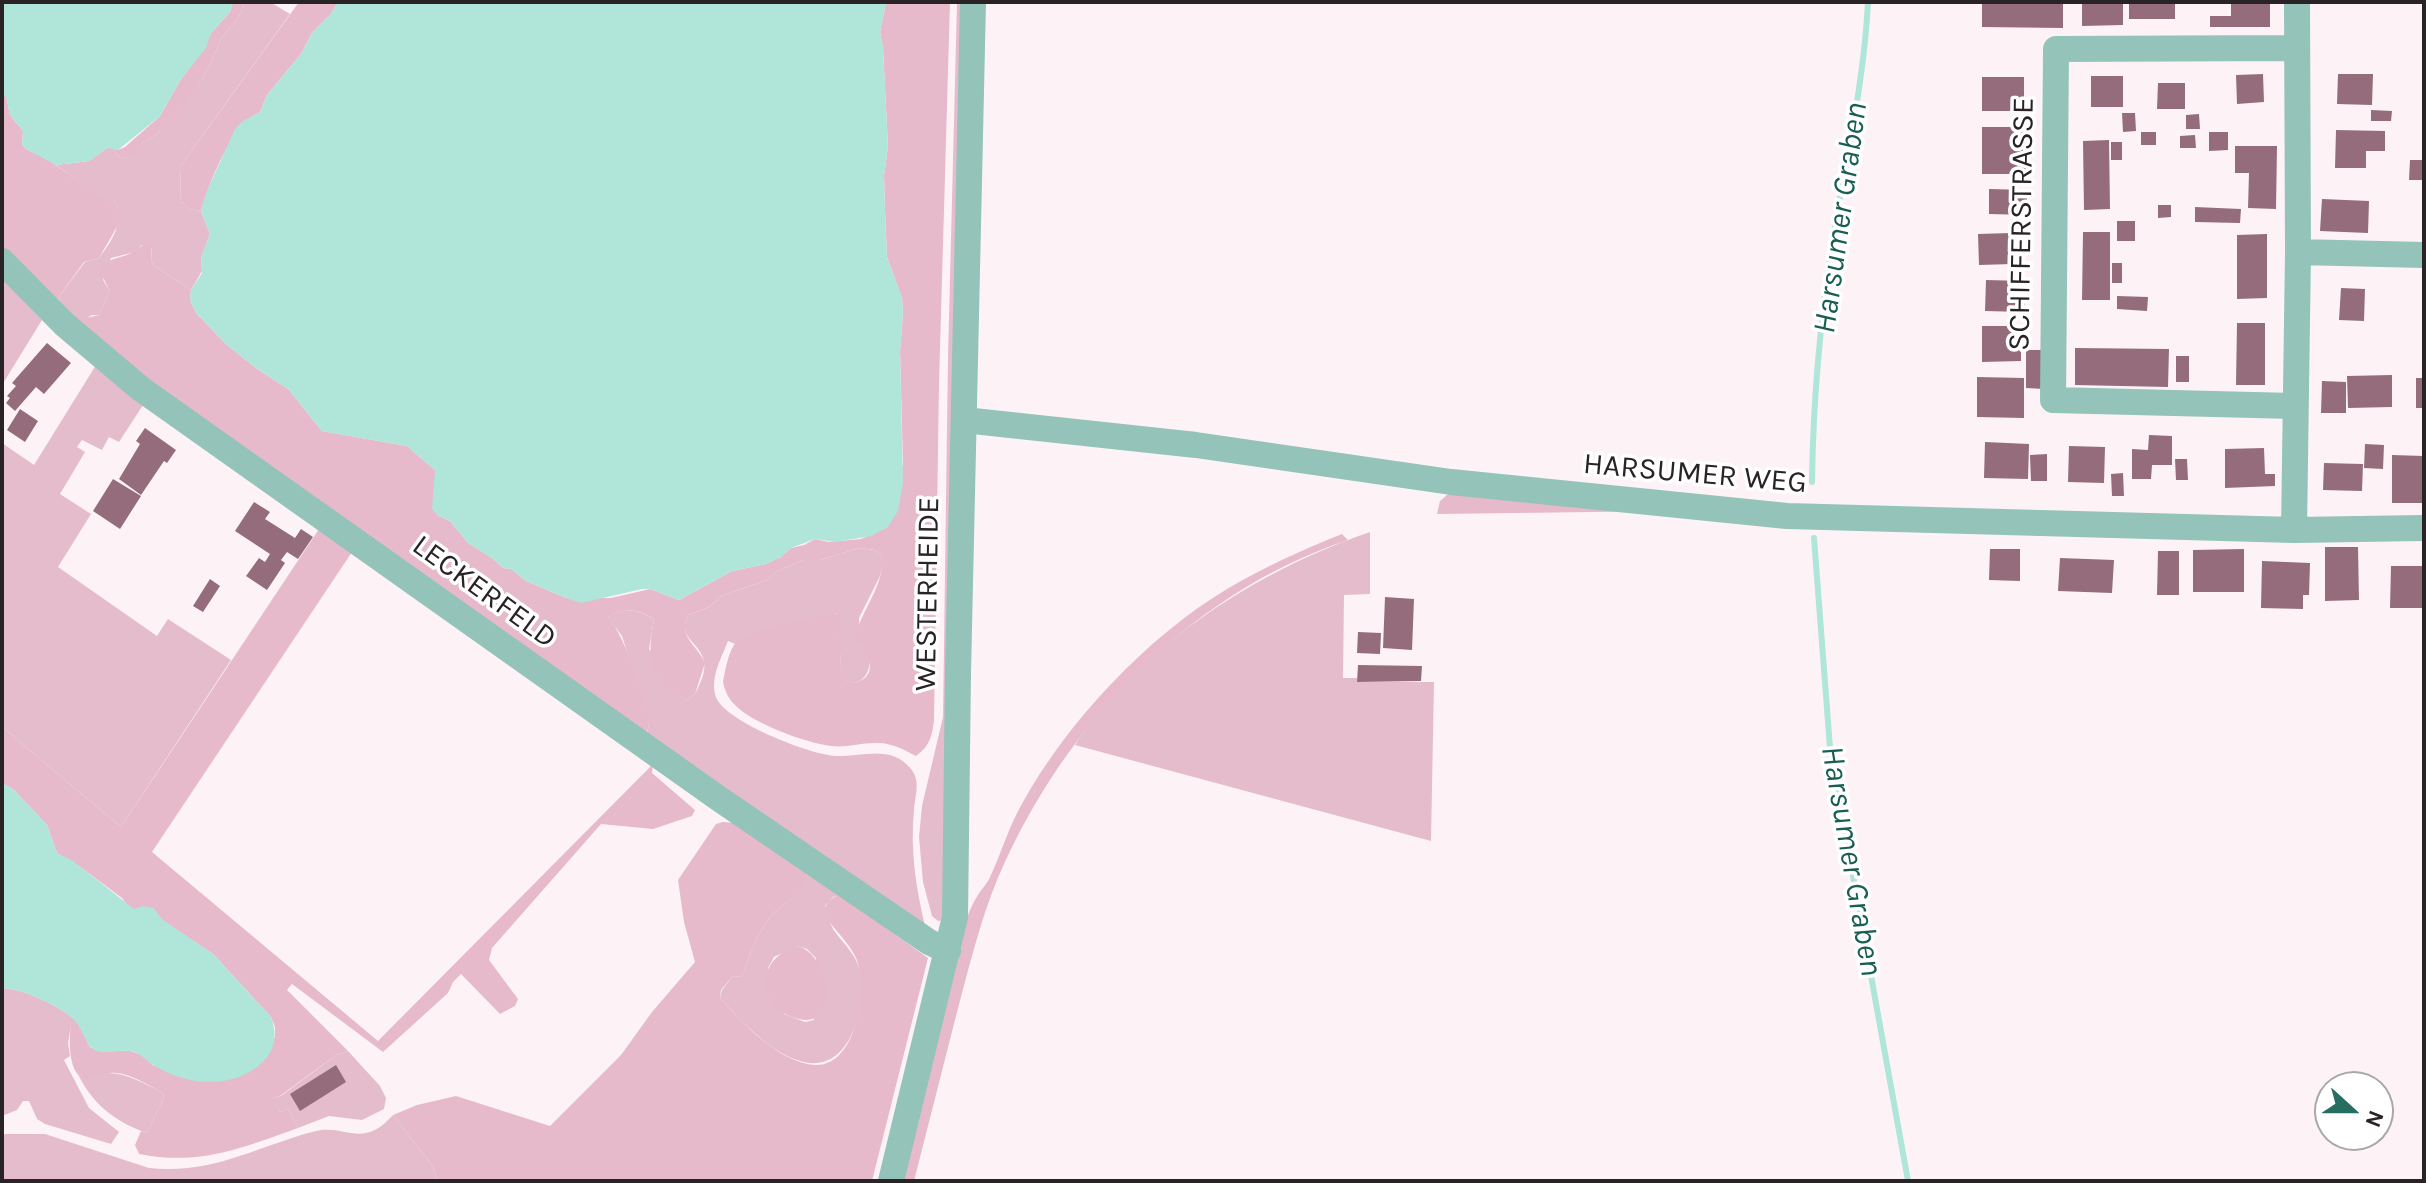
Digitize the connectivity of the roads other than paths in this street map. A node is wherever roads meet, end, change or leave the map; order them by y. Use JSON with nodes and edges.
{"nodes":[{"id":1,"x":973,"y":2,"type":"edge"},
{"id":2,"x":2297,"y":2,"type":"edge"},
{"id":3,"x":2297,"y":48,"type":"junction"},
{"id":4,"x":2298,"y":252,"type":"junction"},
{"id":5,"x":2424,"y":255,"type":"edge"},
{"id":6,"x":2,"y":261,"type":"edge"},
{"id":7,"x":2294,"y":406,"type":"junction"},
{"id":8,"x":964,"y":420,"type":"junction"},
{"id":9,"x":2424,"y":528,"type":"edge"},
{"id":10,"x":2294,"y":530,"type":"junction"},
{"id":11,"x":948,"y":951,"type":"junction"},
{"id":12,"x":891,"y":1181,"type":"edge"}],
"edges":[{"from":1,"to":8,"type":"street","name":"WESTERHEIDE"},
{"from":2,"to":3,"type":"street"},
{"from":3,"to":4,"type":"street"},
{"from":3,"to":7,"type":"street","name":"SCHIFFERSTRASSE"},
{"from":4,"to":5,"type":"street"},
{"from":4,"to":7,"type":"street"},
{"from":6,"to":11,"type":"street","name":"LECKERFELD"},
{"from":7,"to":10,"type":"street"},
{"from":8,"to":10,"type":"street","name":"HARSUMER WEG"},
{"from":8,"to":11,"type":"street","name":"WESTERHEIDE"},
{"from":9,"to":10,"type":"street","name":"HARSUMER WEG"},
{"from":11,"to":12,"type":"street","name":"WESTERHEIDE"}]}
